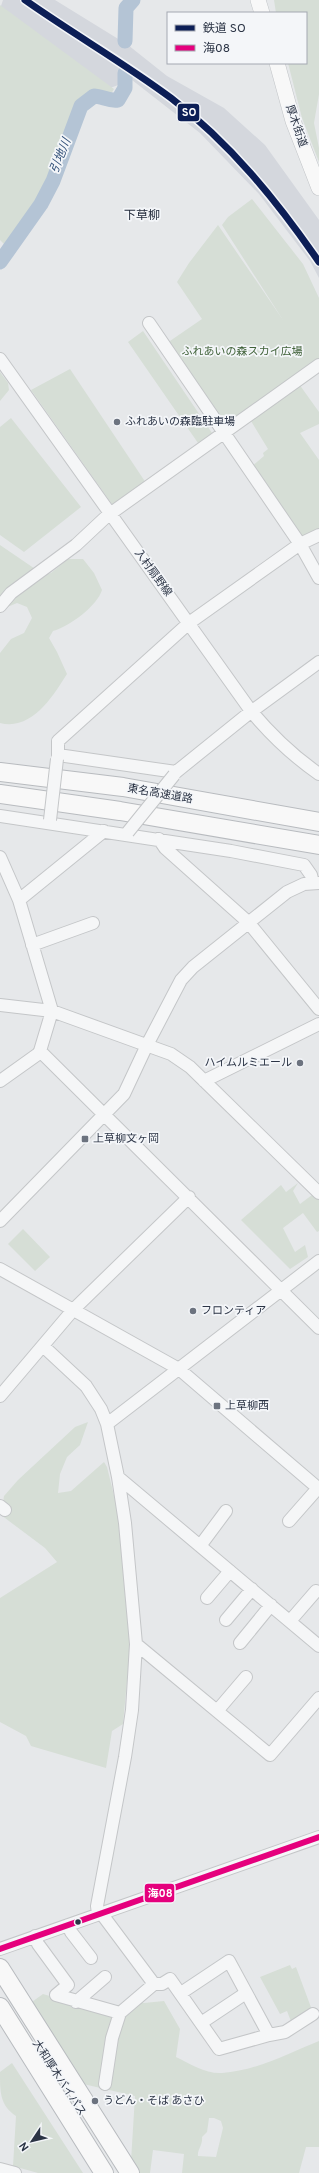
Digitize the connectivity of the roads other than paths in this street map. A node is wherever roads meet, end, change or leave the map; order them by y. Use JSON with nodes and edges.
{"nodes":[{"id":1,"x":258,"y":0,"type":"edge"},
{"id":2,"x":262,"y":12,"type":"edge"},
{"id":3,"x":277,"y":64,"type":"edge"},
{"id":4,"x":319,"y":188,"type":"edge"},
{"id":5,"x":149,"y":323,"type":"dead end"},
{"id":6,"x":0,"y":359,"type":"edge"},
{"id":7,"x":319,"y":365,"type":"edge"},
{"id":8,"x":224,"y":433,"type":"junction"},
{"id":9,"x":111,"y":514,"type":"junction"},
{"id":10,"x":319,"y":535,"type":"edge"},
{"id":11,"x":300,"y":544,"type":"junction"},
{"id":12,"x":319,"y":578,"type":"edge"},
{"id":13,"x":0,"y":606,"type":"edge"},
{"id":14,"x":189,"y":623,"type":"junction"},
{"id":15,"x":319,"y":662,"type":"edge"},
{"id":16,"x":251,"y":711,"type":"junction"},
{"id":17,"x":58,"y":757,"type":"junction"},
{"id":18,"x":0,"y":772,"type":"edge"},
{"id":19,"x":175,"y":774,"type":"junction"},
{"id":20,"x":319,"y":774,"type":"edge"},
{"id":21,"x":0,"y":794,"type":"edge"},
{"id":22,"x":3,"y":819,"type":"edge"},
{"id":23,"x":49,"y":822,"type":"junction"},
{"id":24,"x":319,"y":822,"type":"edge"},
{"id":25,"x":104,"y":831,"type":"junction"},
{"id":26,"x":127,"y":833,"type":"junction"},
{"id":27,"x":159,"y":840,"type":"junction"},
{"id":28,"x":319,"y":845,"type":"edge"},
{"id":29,"x":0,"y":857,"type":"edge"},
{"id":30,"x":316,"y":883,"type":"edge"},
{"id":31,"x":19,"y":900,"type":"junction"},
{"id":32,"x":248,"y":922,"type":"junction"},
{"id":33,"x":93,"y":923,"type":"dead end"},
{"id":34,"x":32,"y":945,"type":"junction"},
{"id":35,"x":0,"y":1005,"type":"edge"},
{"id":36,"x":319,"y":1009,"type":"edge"},
{"id":37,"x":52,"y":1011,"type":"junction"},
{"id":38,"x":319,"y":1024,"type":"edge"},
{"id":39,"x":147,"y":1045,"type":"junction"},
{"id":40,"x":40,"y":1051,"type":"junction"},
{"id":41,"x":204,"y":1081,"type":"junction"},
{"id":42,"x":0,"y":1082,"type":"edge"},
{"id":43,"x":104,"y":1116,"type":"junction"},
{"id":44,"x":319,"y":1193,"type":"edge"},
{"id":45,"x":189,"y":1197,"type":"junction"},
{"id":46,"x":0,"y":1221,"type":"edge"},
{"id":47,"x":319,"y":1261,"type":"edge"},
{"id":48,"x":0,"y":1269,"type":"edge"},
{"id":49,"x":282,"y":1289,"type":"junction"},
{"id":50,"x":73,"y":1310,"type":"junction"},
{"id":51,"x":319,"y":1328,"type":"edge"},
{"id":52,"x":43,"y":1346,"type":"junction"},
{"id":53,"x":179,"y":1369,"type":"junction"},
{"id":54,"x":2,"y":1388,"type":"edge"},
{"id":55,"x":107,"y":1424,"type":"junction"},
{"id":56,"x":118,"y":1477,"type":"junction"},
{"id":57,"x":318,"y":1489,"type":"edge"},
{"id":58,"x":226,"y":1512,"type":"dead end"},
{"id":59,"x":289,"y":1520,"type":"dead end"},
{"id":60,"x":200,"y":1546,"type":"junction"},
{"id":61,"x":230,"y":1571,"type":"junction"},
{"id":62,"x":252,"y":1589,"type":"junction"},
{"id":63,"x":316,"y":1591,"type":"dead end"},
{"id":64,"x":207,"y":1598,"type":"dead end"},
{"id":65,"x":271,"y":1605,"type":"junction"},
{"id":66,"x":226,"y":1620,"type":"dead end"},
{"id":67,"x":290,"y":1621,"type":"junction"},
{"id":68,"x":240,"y":1642,"type":"dead end"},
{"id":69,"x":136,"y":1644,"type":"junction"},
{"id":70,"x":319,"y":1646,"type":"edge"},
{"id":71,"x":246,"y":1677,"type":"dead end"},
{"id":72,"x":319,"y":1698,"type":"edge"},
{"id":73,"x":217,"y":1711,"type":"junction"},
{"id":74,"x":319,"y":1837,"type":"edge"},
{"id":75,"x":99,"y":1914,"type":"junction"},
{"id":76,"x":68,"y":1925,"type":"junction"},
{"id":77,"x":35,"y":1936,"type":"junction"},
{"id":78,"x":0,"y":1949,"type":"edge"},
{"id":79,"x":91,"y":1958,"type":"dead end"},
{"id":80,"x":0,"y":1968,"type":"edge"},
{"id":81,"x":105,"y":1977,"type":"dead end"},
{"id":82,"x":0,"y":1983,"type":"edge"},
{"id":83,"x":154,"y":1984,"type":"junction"},
{"id":84,"x":181,"y":1993,"type":"junction"},
{"id":85,"x":246,"y":1993,"type":"junction"},
{"id":86,"x":76,"y":2002,"type":"junction"},
{"id":87,"x":0,"y":2007,"type":"edge"},
{"id":88,"x":120,"y":2013,"type":"junction"},
{"id":89,"x":313,"y":2014,"type":"dead end"},
{"id":90,"x":201,"y":2023,"type":"junction"},
{"id":91,"x":0,"y":2028,"type":"edge"},
{"id":92,"x":269,"y":2035,"type":"junction"},
{"id":93,"x":105,"y":2084,"type":"dead end"},
{"id":94,"x":0,"y":2169,"type":"edge"},
{"id":95,"x":14,"y":2173,"type":"edge"},
{"id":96,"x":90,"y":2173,"type":"edge"},
{"id":97,"x":104,"y":2173,"type":"edge"},
{"id":98,"x":120,"y":2173,"type":"edge"},
{"id":99,"x":130,"y":2173,"type":"edge"}],
"edges":[{"from":1,"to":2,"type":"main road"},
{"from":3,"to":4,"type":"main road","name":"厚木街道"},
{"from":5,"to":8,"type":"street"},
{"from":6,"to":9,"type":"street","name":"入村扇野線"},
{"from":7,"to":8,"type":"street"},
{"from":8,"to":9,"type":"street"},
{"from":8,"to":11,"type":"street"},
{"from":9,"to":13,"type":"street"},
{"from":9,"to":14,"type":"street","name":"入村扇野線"},
{"from":10,"to":11,"type":"street"},
{"from":11,"to":12,"type":"street"},
{"from":11,"to":14,"type":"street"},
{"from":14,"to":16,"type":"street","name":"入村扇野線"},
{"from":14,"to":17,"type":"street"},
{"from":15,"to":16,"type":"street"},
{"from":16,"to":19,"type":"street"},
{"from":16,"to":20,"type":"street","name":"入村扇野線"},
{"from":17,"to":19,"type":"street"},
{"from":17,"to":23,"type":"street","bridge":true},
{"from":18,"to":24,"type":"highway","name":"東名高速道路"},
{"from":19,"to":26,"type":"street","bridge":true},
{"from":21,"to":28,"type":"highway","name":"東名高速道路"},
{"from":22,"to":23,"type":"street"},
{"from":23,"to":25,"type":"street"},
{"from":25,"to":26,"type":"street"},
{"from":25,"to":31,"type":"street"},
{"from":26,"to":27,"type":"street"},
{"from":27,"to":30,"type":"street"},
{"from":27,"to":32,"type":"street"},
{"from":29,"to":31,"type":"street"},
{"from":30,"to":32,"type":"street"},
{"from":31,"to":34,"type":"street"},
{"from":32,"to":36,"type":"street"},
{"from":32,"to":39,"type":"street"},
{"from":33,"to":34,"type":"street"},
{"from":34,"to":37,"type":"street"},
{"from":35,"to":37,"type":"street"},
{"from":37,"to":39,"type":"street"},
{"from":37,"to":40,"type":"street"},
{"from":38,"to":41,"type":"street"},
{"from":39,"to":41,"type":"street"},
{"from":39,"to":43,"type":"street"},
{"from":40,"to":42,"type":"street"},
{"from":40,"to":43,"type":"street"},
{"from":41,"to":44,"type":"street"},
{"from":43,"to":45,"type":"street"},
{"from":43,"to":46,"type":"street"},
{"from":45,"to":49,"type":"street"},
{"from":45,"to":50,"type":"street"},
{"from":47,"to":49,"type":"street"},
{"from":48,"to":50,"type":"street"},
{"from":49,"to":51,"type":"street"},
{"from":49,"to":53,"type":"street"},
{"from":50,"to":52,"type":"street"},
{"from":50,"to":53,"type":"street"},
{"from":52,"to":54,"type":"street"},
{"from":52,"to":55,"type":"street"},
{"from":53,"to":55,"type":"street"},
{"from":53,"to":57,"type":"street"},
{"from":55,"to":56,"type":"street"},
{"from":56,"to":60,"type":"street"},
{"from":56,"to":69,"type":"street"},
{"from":57,"to":59,"type":"street"},
{"from":58,"to":60,"type":"street"},
{"from":60,"to":61,"type":"street"},
{"from":61,"to":62,"type":"street"},
{"from":61,"to":64,"type":"street"},
{"from":62,"to":65,"type":"street"},
{"from":62,"to":66,"type":"street"},
{"from":63,"to":67,"type":"street"},
{"from":65,"to":67,"type":"street"},
{"from":65,"to":68,"type":"street"},
{"from":67,"to":70,"type":"street"},
{"from":69,"to":73,"type":"street"},
{"from":69,"to":75,"type":"street"},
{"from":71,"to":73,"type":"street"},
{"from":72,"to":73,"type":"street"},
{"from":74,"to":75,"type":"street"},
{"from":75,"to":76,"type":"street"},
{"from":75,"to":83,"type":"street"},
{"from":76,"to":77,"type":"street"},
{"from":76,"to":79,"type":"street"},
{"from":77,"to":78,"type":"street"},
{"from":77,"to":86,"type":"street"},
{"from":80,"to":99,"type":"highway"},
{"from":81,"to":86,"type":"street"},
{"from":82,"to":98,"type":"highway","name":"大和厚木バイパス"},
{"from":83,"to":84,"type":"street"},
{"from":83,"to":88,"type":"street"},
{"from":84,"to":85,"type":"street"},
{"from":84,"to":90,"type":"street"},
{"from":85,"to":90,"type":"street"},
{"from":85,"to":92,"type":"street"},
{"from":86,"to":88,"type":"street"},
{"from":87,"to":97,"type":"highway","name":"大和厚木バイパス"},
{"from":88,"to":93,"type":"street"},
{"from":89,"to":92,"type":"street"},
{"from":90,"to":92,"type":"street"},
{"from":91,"to":96,"type":"highway"},
{"from":94,"to":95,"type":"street"}]}
